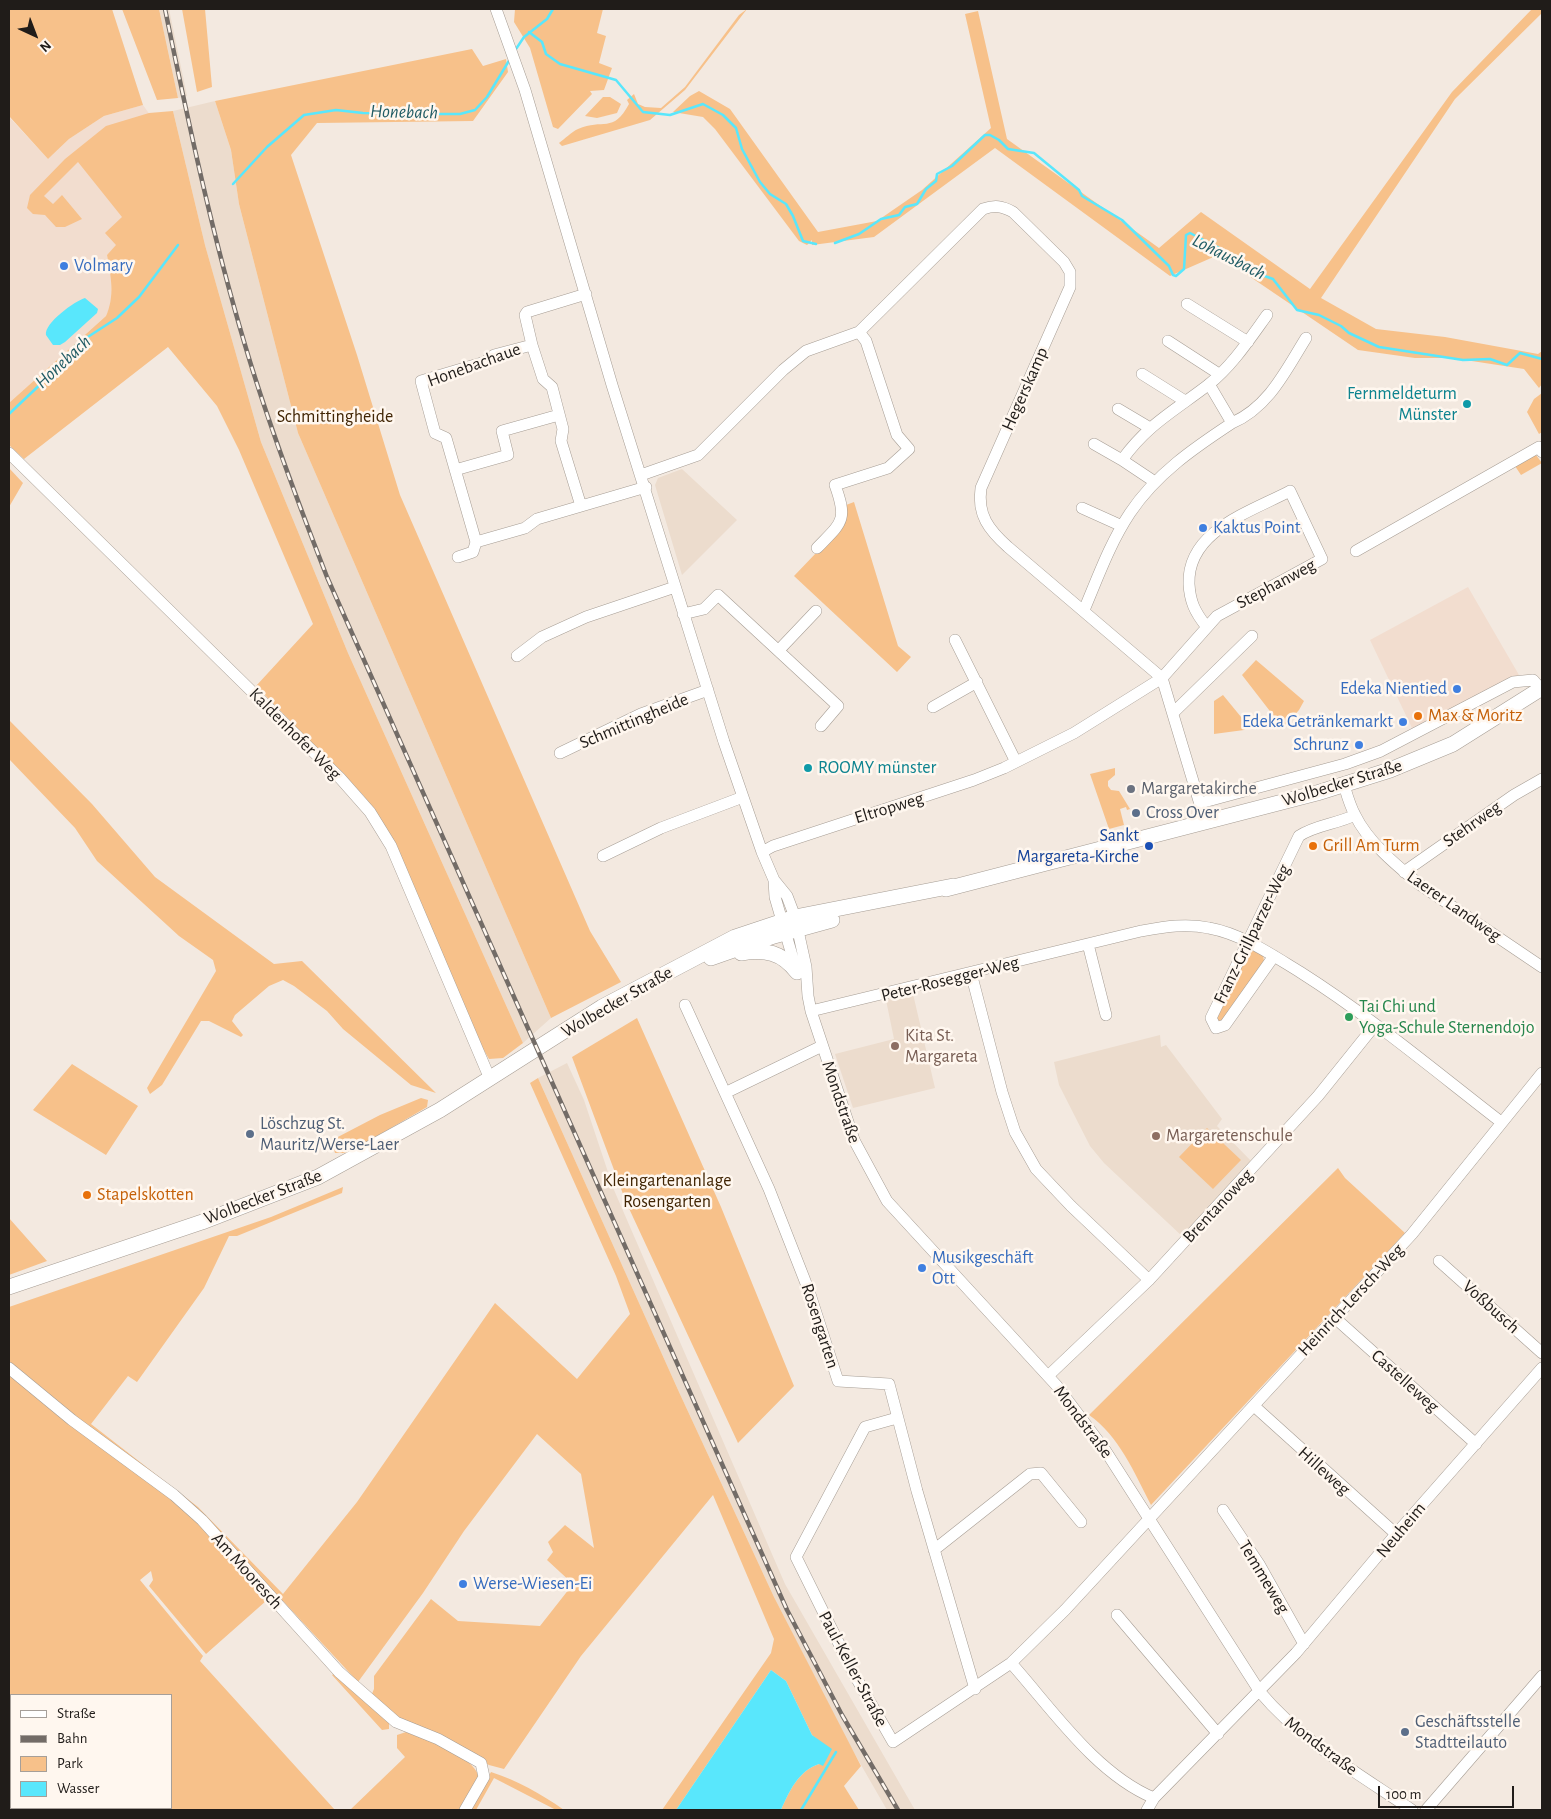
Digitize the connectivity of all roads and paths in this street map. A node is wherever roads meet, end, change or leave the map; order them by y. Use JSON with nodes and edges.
{"nodes":[{"id":1,"x":496,"y":9,"type":"edge"},
{"id":2,"x":586,"y":294,"type":"junction"},
{"id":3,"x":1188,"y":304,"type":"dead end"},
{"id":4,"x":1267,"y":315,"type":"dead end"},
{"id":5,"x":859,"y":332,"type":"junction"},
{"id":6,"x":1306,"y":338,"type":"dead end"},
{"id":7,"x":1168,"y":342,"type":"dead end"},
{"id":8,"x":1248,"y":342,"type":"junction"},
{"id":9,"x":532,"y":345,"type":"junction"},
{"id":10,"x":1142,"y":374,"type":"dead end"},
{"id":11,"x":1219,"y":374,"type":"junction"},
{"id":12,"x":1209,"y":384,"type":"junction"},
{"id":13,"x":1185,"y":401,"type":"junction"},
{"id":14,"x":1118,"y":409,"type":"dead end"},
{"id":15,"x":558,"y":415,"type":"junction"},
{"id":16,"x":1232,"y":423,"type":"junction"},
{"id":17,"x":1150,"y":428,"type":"junction"},
{"id":18,"x":1094,"y":444,"type":"dead end"},
{"id":19,"x":9,"y":452,"type":"edge"},
{"id":20,"x":1542,"y":452,"type":"edge"},
{"id":21,"x":1122,"y":460,"type":"junction"},
{"id":22,"x":455,"y":470,"type":"junction"},
{"id":23,"x":641,"y":474,"type":"junction"},
{"id":24,"x":1155,"y":482,"type":"junction"},
{"id":25,"x":835,"y":486,"type":"junction"},
{"id":26,"x":646,"y":488,"type":"junction"},
{"id":27,"x":824,"y":490,"type":"dead end"},
{"id":28,"x":581,"y":506,"type":"junction"},
{"id":29,"x":1082,"y":508,"type":"dead end"},
{"id":30,"x":1122,"y":526,"type":"junction"},
{"id":31,"x":476,"y":542,"type":"junction"},
{"id":32,"x":817,"y":548,"type":"dead end"},
{"id":33,"x":1356,"y":551,"type":"dead end"},
{"id":34,"x":458,"y":557,"type":"dead end"},
{"id":35,"x":675,"y":587,"type":"junction"},
{"id":36,"x":1084,"y":610,"type":"junction"},
{"id":37,"x":816,"y":611,"type":"dead end"},
{"id":38,"x":683,"y":614,"type":"junction"},
{"id":39,"x":1206,"y":626,"type":"junction"},
{"id":40,"x":1252,"y":636,"type":"dead end"},
{"id":41,"x":955,"y":640,"type":"dead end"},
{"id":42,"x":779,"y":650,"type":"junction"},
{"id":43,"x":517,"y":656,"type":"dead end"},
{"id":44,"x":1162,"y":678,"type":"junction"},
{"id":45,"x":977,"y":682,"type":"junction"},
{"id":46,"x":1542,"y":688,"type":"edge"},
{"id":47,"x":708,"y":690,"type":"junction"},
{"id":48,"x":933,"y":707,"type":"dead end"},
{"id":49,"x":1174,"y":712,"type":"junction"},
{"id":50,"x":822,"y":726,"type":"dead end"},
{"id":51,"x":560,"y":753,"type":"dead end"},
{"id":52,"x":1016,"y":762,"type":"junction"},
{"id":53,"x":1542,"y":779,"type":"edge"},
{"id":54,"x":1344,"y":785,"type":"junction"},
{"id":55,"x":743,"y":797,"type":"junction"},
{"id":56,"x":1200,"y":803,"type":"junction"},
{"id":57,"x":1355,"y":815,"type":"junction"},
{"id":58,"x":1205,"y":822,"type":"junction"},
{"id":59,"x":762,"y":852,"type":"junction"},
{"id":60,"x":603,"y":856,"type":"dead end"},
{"id":61,"x":1404,"y":872,"type":"junction"},
{"id":62,"x":790,"y":925,"type":"junction"},
{"id":63,"x":1249,"y":942,"type":"junction"},
{"id":64,"x":1088,"y":944,"type":"junction"},
{"id":65,"x":720,"y":956,"type":"junction"},
{"id":66,"x":1274,"y":956,"type":"junction"},
{"id":67,"x":682,"y":964,"type":"junction"},
{"id":68,"x":1542,"y":967,"type":"edge"},
{"id":69,"x":797,"y":972,"type":"junction"},
{"id":70,"x":971,"y":973,"type":"junction"},
{"id":71,"x":808,"y":996,"type":"junction"},
{"id":72,"x":686,"y":1005,"type":"dead end"},
{"id":73,"x":811,"y":1011,"type":"junction"},
{"id":74,"x":1106,"y":1015,"type":"dead end"},
{"id":75,"x":1375,"y":1025,"type":"junction"},
{"id":76,"x":822,"y":1046,"type":"junction"},
{"id":77,"x":1542,"y":1073,"type":"edge"},
{"id":78,"x":490,"y":1079,"type":"junction"},
{"id":79,"x":727,"y":1092,"type":"junction"},
{"id":80,"x":1501,"y":1122,"type":"junction"},
{"id":81,"x":1439,"y":1261,"type":"dead end"},
{"id":82,"x":1149,"y":1280,"type":"junction"},
{"id":83,"x":9,"y":1287,"type":"edge"},
{"id":84,"x":1335,"y":1318,"type":"junction"},
{"id":85,"x":1542,"y":1353,"type":"edge"},
{"id":86,"x":9,"y":1368,"type":"edge"},
{"id":87,"x":1542,"y":1368,"type":"edge"},
{"id":88,"x":1048,"y":1376,"type":"junction"},
{"id":89,"x":1254,"y":1406,"type":"junction"},
{"id":90,"x":897,"y":1418,"type":"junction"},
{"id":91,"x":1476,"y":1444,"type":"junction"},
{"id":92,"x":1223,"y":1510,"type":"dead end"},
{"id":93,"x":1149,"y":1518,"type":"junction"},
{"id":94,"x":1081,"y":1522,"type":"dead end"},
{"id":95,"x":1396,"y":1534,"type":"junction"},
{"id":96,"x":934,"y":1550,"type":"junction"},
{"id":97,"x":1117,"y":1615,"type":"dead end"},
{"id":98,"x":1304,"y":1644,"type":"junction"},
{"id":99,"x":1011,"y":1663,"type":"junction"},
{"id":100,"x":1542,"y":1676,"type":"edge"},
{"id":101,"x":975,"y":1689,"type":"junction"},
{"id":102,"x":1260,"y":1692,"type":"junction"},
{"id":103,"x":1218,"y":1734,"type":"junction"},
{"id":104,"x":1154,"y":1798,"type":"junction"},
{"id":105,"x":465,"y":1810,"type":"edge"},
{"id":106,"x":1147,"y":1810,"type":"edge"},
{"id":107,"x":1412,"y":1810,"type":"edge"},
{"id":108,"x":1426,"y":1810,"type":"edge"}],
"edges":[{"from":1,"to":2,"type":"street","name":"Schmittingheide"},
{"from":2,"to":9,"type":"street","name":"Honebachaue"},
{"from":2,"to":23,"type":"street","name":"Schmittingheide"},
{"from":3,"to":8,"type":"street"},
{"from":4,"to":8,"type":"street"},
{"from":5,"to":23,"type":"street","name":"Hegerskamp"},
{"from":5,"to":25,"type":"street"},
{"from":5,"to":36,"type":"street","name":"Hegerskamp"},
{"from":6,"to":16,"type":"street"},
{"from":7,"to":11,"type":"street"},
{"from":8,"to":11,"type":"street"},
{"from":9,"to":15,"type":"street","name":"Honebachaue"},
{"from":9,"to":22,"type":"street","name":"Honebachaue"},
{"from":10,"to":13,"type":"street"},
{"from":11,"to":12,"type":"street"},
{"from":12,"to":13,"type":"street"},
{"from":12,"to":16,"type":"street"},
{"from":13,"to":17,"type":"street"},
{"from":14,"to":17,"type":"street"},
{"from":15,"to":22,"type":"street"},
{"from":15,"to":28,"type":"street","name":"Honebachaue"},
{"from":16,"to":24,"type":"street"},
{"from":17,"to":21,"type":"street"},
{"from":18,"to":21,"type":"street"},
{"from":19,"to":78,"type":"street","name":"Kaldenhofer Weg"},
{"from":20,"to":33,"type":"street"},
{"from":21,"to":24,"type":"street"},
{"from":22,"to":31,"type":"street","name":"Honebachaue"},
{"from":23,"to":26,"type":"street","name":"Schmittingheide"},
{"from":24,"to":30,"type":"street"},
{"from":25,"to":27,"type":"street"},
{"from":25,"to":32,"type":"street"},
{"from":26,"to":28,"type":"street"},
{"from":26,"to":35,"type":"street","name":"Schmittingheide"},
{"from":28,"to":31,"type":"street"},
{"from":29,"to":30,"type":"street"},
{"from":30,"to":36,"type":"street"},
{"from":31,"to":34,"type":"street"},
{"from":35,"to":38,"type":"street","name":"Schmittingheide"},
{"from":35,"to":43,"type":"street"},
{"from":36,"to":44,"type":"street","name":"Hegerskamp"},
{"from":37,"to":42,"type":"street"},
{"from":38,"to":42,"type":"street"},
{"from":38,"to":47,"type":"street","name":"Schmittingheide"},
{"from":39,"to":39,"type":"street","name":"Stephanweg"},
{"from":39,"to":44,"type":"street","name":"Stephanweg"},
{"from":40,"to":49,"type":"street"},
{"from":41,"to":45,"type":"street"},
{"from":42,"to":50,"type":"street"},
{"from":44,"to":49,"type":"street","name":"Hegerskamp"},
{"from":44,"to":52,"type":"street","name":"Eltropweg"},
{"from":45,"to":48,"type":"street"},
{"from":45,"to":52,"type":"street"},
{"from":46,"to":54,"type":"main road","name":"Wolbecker Straße"},
{"from":46,"to":56,"type":"street","name":"Wolbecker Straße"},
{"from":47,"to":51,"type":"street","name":"Schmittingheide"},
{"from":47,"to":55,"type":"street","name":"Schmittingheide"},
{"from":49,"to":56,"type":"street","name":"Hegerskamp"},
{"from":52,"to":59,"type":"street","name":"Eltropweg"},
{"from":53,"to":61,"type":"street","name":"Stehrweg"},
{"from":54,"to":57,"type":"street","name":"Laerer Landweg"},
{"from":54,"to":58,"type":"main road","name":"Wolbecker Straße"},
{"from":55,"to":59,"type":"street","name":"Schmittingheide"},
{"from":55,"to":60,"type":"street"},
{"from":56,"to":58,"type":"street","name":"Hegerskamp"},
{"from":57,"to":61,"type":"street","name":"Laerer Landweg"},
{"from":57,"to":63,"type":"street","name":"Franz-Grillparzer-Weg"},
{"from":58,"to":62,"type":"main road","name":"Wolbecker Straße"},
{"from":59,"to":62,"type":"street","name":"Schmittingheide"},
{"from":61,"to":68,"type":"street","name":"Laerer Landweg"},
{"from":62,"to":65,"type":"main road","name":"Wolbecker Straße"},
{"from":62,"to":67,"type":"main road","name":"Wolbecker Straße"},
{"from":62,"to":69,"type":"street","name":"Mondstraße"},
{"from":62,"to":71,"type":"street","name":"Mondstraße"},
{"from":63,"to":64,"type":"street","name":"Peter-Rosegger-Weg"},
{"from":63,"to":66,"type":"street","name":"Peter-Rosegger-Weg"},
{"from":63,"to":66,"type":"street","name":"Franz-Grillparzer-Weg"},
{"from":64,"to":70,"type":"street","name":"Peter-Rosegger-Weg"},
{"from":64,"to":74,"type":"street"},
{"from":65,"to":67,"type":"main road","name":"Wolbecker Straße"},
{"from":65,"to":69,"type":"main road"},
{"from":66,"to":75,"type":"street","name":"Peter-Rosegger-Weg"},
{"from":67,"to":78,"type":"main road","name":"Wolbecker Straße"},
{"from":69,"to":71,"type":"street","name":"Mondstraße"},
{"from":70,"to":73,"type":"street","name":"Peter-Rosegger-Weg"},
{"from":70,"to":82,"type":"street"},
{"from":71,"to":73,"type":"street","name":"Mondstraße"},
{"from":72,"to":79,"type":"street","name":"Rosengarten"},
{"from":73,"to":76,"type":"street","name":"Mondstraße"},
{"from":75,"to":80,"type":"street","name":"Peter-Rosegger-Weg"},
{"from":75,"to":82,"type":"street","name":"Brentanoweg"},
{"from":76,"to":79,"type":"street"},
{"from":76,"to":88,"type":"street","name":"Mondstraße"},
{"from":77,"to":80,"type":"street","name":"Heinrich-Lersch-Weg"},
{"from":78,"to":83,"type":"main road","name":"Wolbecker Straße"},
{"from":79,"to":90,"type":"street","name":"Rosengarten"},
{"from":80,"to":84,"type":"street","name":"Heinrich-Lersch-Weg"},
{"from":81,"to":85,"type":"street","name":"Voßbusch"},
{"from":82,"to":88,"type":"street","name":"Brentanoweg"},
{"from":84,"to":89,"type":"street","name":"Heinrich-Lersch-Weg"},
{"from":84,"to":91,"type":"street","name":"Castelleweg"},
{"from":86,"to":105,"type":"street","name":"Am Mooresch"},
{"from":87,"to":91,"type":"street","name":"Neuheim"},
{"from":88,"to":93,"type":"street","name":"Mondstraße"},
{"from":89,"to":93,"type":"street","name":"Heinrich-Lersch-Weg"},
{"from":89,"to":95,"type":"street","name":"Hilleweg"},
{"from":90,"to":96,"type":"street","name":"Rosengarten"},
{"from":90,"to":101,"type":"street","name":"Paul-Keller-Straße"},
{"from":91,"to":95,"type":"street","name":"Neuheim"},
{"from":92,"to":98,"type":"street","name":"Temmeweg"},
{"from":93,"to":99,"type":"street","name":"Paul-Keller-Straße"},
{"from":93,"to":102,"type":"street","name":"Mondstraße"},
{"from":94,"to":96,"type":"street"},
{"from":95,"to":98,"type":"street","name":"Neuheim"},
{"from":96,"to":101,"type":"street","name":"Rosengarten"},
{"from":97,"to":103,"type":"street"},
{"from":98,"to":102,"type":"street","name":"Neuheim"},
{"from":99,"to":101,"type":"street","name":"Paul-Keller-Straße"},
{"from":99,"to":104,"type":"street"},
{"from":100,"to":108,"type":"street"},
{"from":102,"to":103,"type":"street","name":"Neuheim"},
{"from":102,"to":107,"type":"street","name":"Mondstraße"},
{"from":103,"to":104,"type":"street","name":"Neuheim"},
{"from":104,"to":106,"type":"street","name":"Neuheim"}]}
